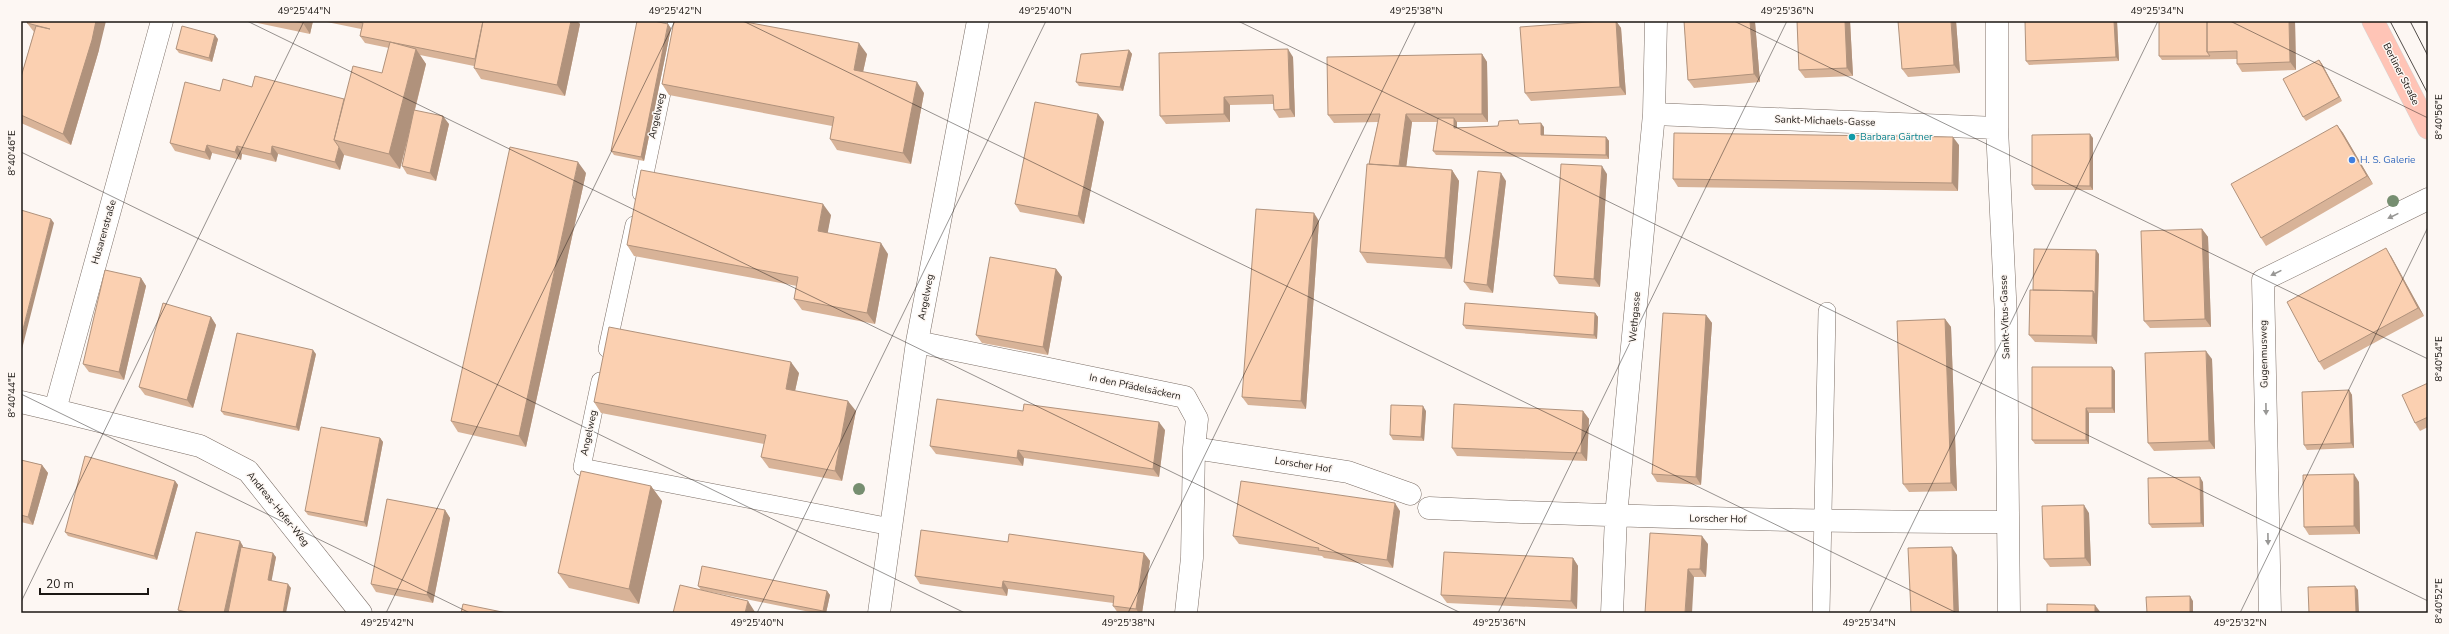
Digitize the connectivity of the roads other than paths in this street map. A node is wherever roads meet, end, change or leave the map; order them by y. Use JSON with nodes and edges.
{"nodes":[{"id":1,"x":162,"y":21,"type":"edge"},
{"id":2,"x":677,"y":21,"type":"edge"},
{"id":3,"x":978,"y":21,"type":"edge"},
{"id":4,"x":1656,"y":21,"type":"edge"},
{"id":5,"x":1998,"y":21,"type":"edge"},
{"id":6,"x":2373,"y":21,"type":"edge"},
{"id":7,"x":1654,"y":114,"type":"junction"},
{"id":8,"x":1997,"y":128,"type":"junction"},
{"id":9,"x":2428,"y":128,"type":"edge"},
{"id":10,"x":2428,"y":199,"type":"edge"},
{"id":11,"x":1827,"y":311,"type":"dead end"},
{"id":12,"x":917,"y":342,"type":"junction"},
{"id":13,"x":21,"y":402,"type":"edge"},
{"id":14,"x":55,"y":410,"type":"junction"},
{"id":15,"x":1194,"y":448,"type":"junction"},
{"id":16,"x":1410,"y":494,"type":"dead end"},
{"id":17,"x":1429,"y":508,"type":"dead end"},
{"id":18,"x":1616,"y":516,"type":"junction"},
{"id":19,"x":1822,"y":522,"type":"junction"},
{"id":20,"x":2008,"y":522,"type":"junction"},
{"id":21,"x":891,"y":527,"type":"junction"},
{"id":22,"x":361,"y":613,"type":"edge"},
{"id":23,"x":879,"y":613,"type":"edge"},
{"id":24,"x":1186,"y":613,"type":"edge"},
{"id":25,"x":1612,"y":613,"type":"edge"},
{"id":26,"x":1821,"y":613,"type":"edge"},
{"id":27,"x":2009,"y":613,"type":"edge"},
{"id":28,"x":2270,"y":613,"type":"edge"}],
"edges":[{"from":1,"to":14,"type":"street","name":"Husarenstraße"},
{"from":2,"to":21,"type":"lane","name":"Angelweg"},
{"from":3,"to":12,"type":"street","name":"Angelweg"},
{"from":4,"to":7,"type":"street","name":"Wethgasse"},
{"from":5,"to":8,"type":"street","name":"Sankt-Vitus-Gasse"},
{"from":6,"to":9,"type":"main road","name":"Berliner Straße"},
{"from":7,"to":8,"type":"street","name":"Sankt-Michaels-Gasse"},
{"from":7,"to":18,"type":"street","name":"Wethgasse"},
{"from":8,"to":20,"type":"street","name":"Sankt-Vitus-Gasse"},
{"from":10,"to":28,"type":"street","name":"Gugenmusweg","one_way":true},
{"from":11,"to":19,"type":"lane"},
{"from":12,"to":15,"type":"street","name":"In den Pfädelsäckern"},
{"from":12,"to":21,"type":"street","name":"Angelweg"},
{"from":13,"to":14,"type":"street"},
{"from":14,"to":22,"type":"street","name":"Andreas-Hofer-Weg"},
{"from":15,"to":16,"type":"street","name":"Lorscher Hof"},
{"from":15,"to":24,"type":"street","name":"In den Pfädelsäckern"},
{"from":17,"to":18,"type":"street","name":"Lorscher Hof"},
{"from":18,"to":19,"type":"street","name":"Lorscher Hof"},
{"from":18,"to":25,"type":"street","name":"Wethgasse"},
{"from":19,"to":20,"type":"street","name":"Lorscher Hof"},
{"from":19,"to":26,"type":"lane"},
{"from":20,"to":27,"type":"street","name":"Sankt-Vitus-Gasse"},
{"from":21,"to":23,"type":"street","name":"Angelweg"}]}
